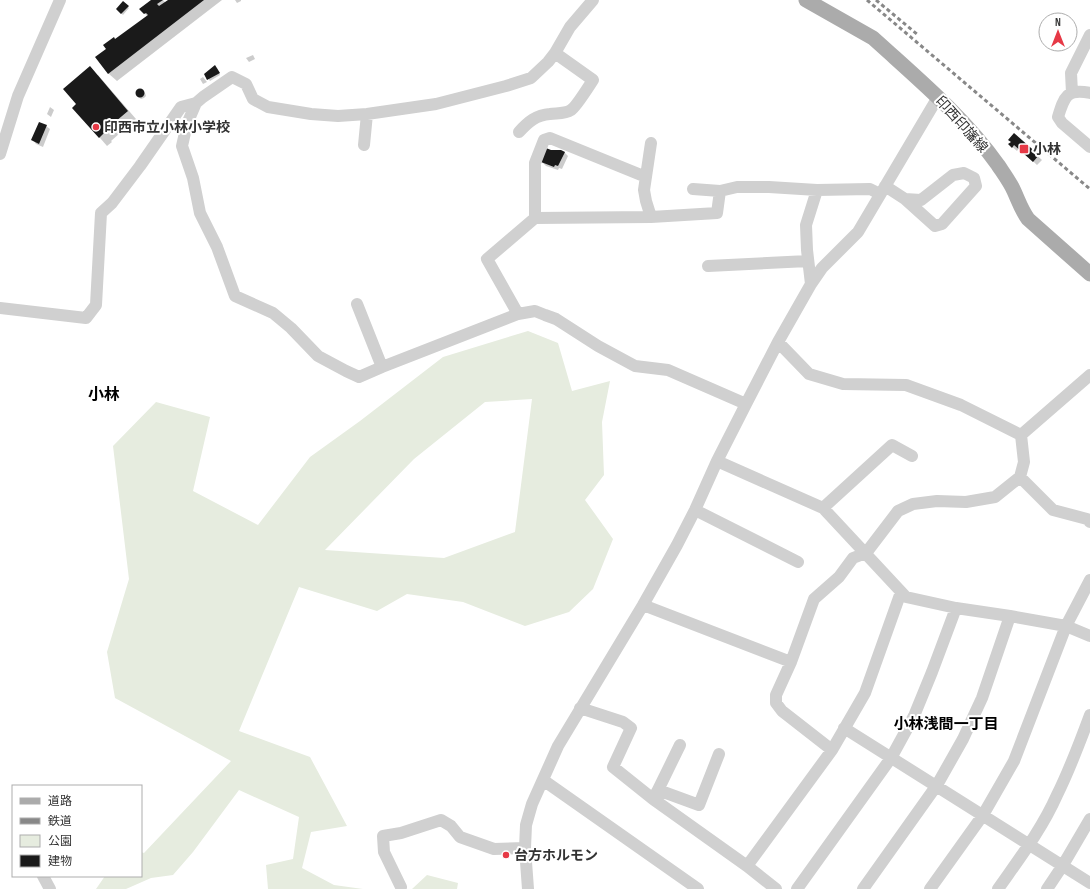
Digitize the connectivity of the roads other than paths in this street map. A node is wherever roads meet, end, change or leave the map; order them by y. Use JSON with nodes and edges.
{"nodes":[{"id":1,"x":60,"y":0,"type":"edge"},
{"id":2,"x":593,"y":0,"type":"edge"},
{"id":3,"x":806,"y":0,"type":"edge"},
{"id":4,"x":1090,"y":34,"type":"edge"},
{"id":5,"x":555,"y":53,"type":"junction"},
{"id":6,"x":1072,"y":93,"type":"junction"},
{"id":7,"x":1090,"y":93,"type":"edge"},
{"id":8,"x":938,"y":97,"type":"junction"},
{"id":9,"x":196,"y":103,"type":"junction"},
{"id":10,"x":367,"y":114,"type":"junction"},
{"id":11,"x":519,"y":132,"type":"dead end"},
{"id":12,"x":651,"y":143,"type":"dead end"},
{"id":13,"x":364,"y":145,"type":"dead end"},
{"id":14,"x":1090,"y":147,"type":"edge"},
{"id":15,"x":0,"y":154,"type":"edge"},
{"id":16,"x":646,"y":177,"type":"junction"},
{"id":17,"x":693,"y":189,"type":"dead end"},
{"id":18,"x":817,"y":190,"type":"junction"},
{"id":19,"x":883,"y":190,"type":"junction"},
{"id":20,"x":720,"y":191,"type":"junction"},
{"id":21,"x":905,"y":199,"type":"junction"},
{"id":22,"x":651,"y":217,"type":"junction"},
{"id":23,"x":535,"y":218,"type":"junction"},
{"id":24,"x":808,"y":261,"type":"junction"},
{"id":25,"x":708,"y":266,"type":"dead end"},
{"id":26,"x":1090,"y":274,"type":"edge"},
{"id":27,"x":811,"y":284,"type":"junction"},
{"id":28,"x":357,"y":304,"type":"dead end"},
{"id":29,"x":0,"y":308,"type":"edge"},
{"id":30,"x":518,"y":314,"type":"junction"},
{"id":31,"x":778,"y":342,"type":"junction"},
{"id":32,"x":382,"y":367,"type":"junction"},
{"id":33,"x":1090,"y":375,"type":"edge"},
{"id":34,"x":746,"y":404,"type":"junction"},
{"id":35,"x":1021,"y":435,"type":"junction"},
{"id":36,"x":912,"y":456,"type":"dead end"},
{"id":37,"x":717,"y":461,"type":"junction"},
{"id":38,"x":1020,"y":477,"type":"junction"},
{"id":39,"x":823,"y":508,"type":"junction"},
{"id":40,"x":695,"y":510,"type":"junction"},
{"id":41,"x":1090,"y":522,"type":"edge"},
{"id":42,"x":866,"y":553,"type":"junction"},
{"id":43,"x":798,"y":562,"type":"dead end"},
{"id":44,"x":1090,"y":580,"type":"edge"},
{"id":45,"x":901,"y":592,"type":"junction"},
{"id":46,"x":643,"y":606,"type":"junction"},
{"id":47,"x":956,"y":608,"type":"junction"},
{"id":48,"x":1010,"y":616,"type":"junction"},
{"id":49,"x":1066,"y":626,"type":"junction"},
{"id":50,"x":1090,"y":636,"type":"edge"},
{"id":51,"x":791,"y":662,"type":"junction"},
{"id":52,"x":580,"y":708,"type":"junction"},
{"id":53,"x":1090,"y":715,"type":"edge"},
{"id":54,"x":844,"y":728,"type":"junction"},
{"id":55,"x":680,"y":745,"type":"dead end"},
{"id":56,"x":832,"y":750,"type":"junction"},
{"id":57,"x":718,"y":754,"type":"dead end"},
{"id":58,"x":891,"y":758,"type":"junction"},
{"id":59,"x":542,"y":780,"type":"junction"},
{"id":60,"x":937,"y":786,"type":"junction"},
{"id":61,"x":656,"y":794,"type":"junction"},
{"id":62,"x":983,"y":815,"type":"junction"},
{"id":63,"x":1090,"y":819,"type":"edge"},
{"id":64,"x":1030,"y":844,"type":"junction"},
{"id":65,"x":525,"y":848,"type":"junction"},
{"id":66,"x":1063,"y":865,"type":"junction"},
{"id":67,"x":748,"y":866,"type":"junction"},
{"id":68,"x":44,"y":877,"type":"edge"},
{"id":69,"x":1090,"y":883,"type":"edge"},
{"id":70,"x":401,"y":887,"type":"dead end"},
{"id":71,"x":50,"y":889,"type":"edge"},
{"id":72,"x":528,"y":889,"type":"edge"},
{"id":73,"x":698,"y":889,"type":"edge"},
{"id":74,"x":776,"y":889,"type":"edge"},
{"id":75,"x":797,"y":889,"type":"edge"},
{"id":76,"x":863,"y":889,"type":"edge"},
{"id":77,"x":930,"y":889,"type":"edge"},
{"id":78,"x":998,"y":889,"type":"edge"},
{"id":79,"x":1046,"y":889,"type":"edge"}],
"edges":[{"from":1,"to":15,"type":"street"},
{"from":2,"to":5,"type":"street"},
{"from":3,"to":8,"type":"main road","name":"印西印旛線"},
{"from":4,"to":6,"type":"street"},
{"from":5,"to":10,"type":"street"},
{"from":5,"to":11,"type":"street"},
{"from":6,"to":7,"type":"street"},
{"from":6,"to":14,"type":"street"},
{"from":8,"to":19,"type":"street"},
{"from":8,"to":26,"type":"main road","name":"印西印旛線"},
{"from":9,"to":10,"type":"street"},
{"from":9,"to":29,"type":"street"},
{"from":9,"to":32,"type":"street"},
{"from":10,"to":13,"type":"street"},
{"from":12,"to":16,"type":"street"},
{"from":16,"to":22,"type":"street"},
{"from":16,"to":23,"type":"street"},
{"from":17,"to":20,"type":"street"},
{"from":18,"to":19,"type":"street"},
{"from":18,"to":20,"type":"street"},
{"from":18,"to":24,"type":"street"},
{"from":19,"to":21,"type":"street"},
{"from":19,"to":27,"type":"street"},
{"from":20,"to":22,"type":"street"},
{"from":21,"to":21,"type":"street"},
{"from":22,"to":23,"type":"street"},
{"from":23,"to":30,"type":"street"},
{"from":24,"to":25,"type":"street"},
{"from":24,"to":27,"type":"street"},
{"from":27,"to":31,"type":"street"},
{"from":28,"to":32,"type":"street"},
{"from":30,"to":32,"type":"street"},
{"from":30,"to":34,"type":"street"},
{"from":31,"to":34,"type":"street"},
{"from":31,"to":35,"type":"street"},
{"from":33,"to":35,"type":"street"},
{"from":34,"to":37,"type":"street"},
{"from":35,"to":38,"type":"street"},
{"from":36,"to":39,"type":"street"},
{"from":37,"to":39,"type":"street"},
{"from":37,"to":40,"type":"street"},
{"from":38,"to":41,"type":"street"},
{"from":38,"to":42,"type":"street"},
{"from":39,"to":42,"type":"street"},
{"from":40,"to":43,"type":"street"},
{"from":40,"to":46,"type":"street"},
{"from":42,"to":45,"type":"street"},
{"from":42,"to":51,"type":"street"},
{"from":44,"to":49,"type":"street"},
{"from":45,"to":47,"type":"street"},
{"from":45,"to":54,"type":"street"},
{"from":46,"to":51,"type":"street"},
{"from":46,"to":52,"type":"street"},
{"from":47,"to":48,"type":"street"},
{"from":47,"to":58,"type":"street"},
{"from":48,"to":49,"type":"street"},
{"from":48,"to":60,"type":"street"},
{"from":49,"to":50,"type":"street"},
{"from":49,"to":62,"type":"street"},
{"from":51,"to":56,"type":"street"},
{"from":52,"to":59,"type":"street"},
{"from":52,"to":61,"type":"street"},
{"from":53,"to":64,"type":"street"},
{"from":54,"to":56,"type":"street"},
{"from":54,"to":58,"type":"street"},
{"from":55,"to":61,"type":"street"},
{"from":56,"to":67,"type":"street"},
{"from":57,"to":61,"type":"street"},
{"from":58,"to":60,"type":"street"},
{"from":58,"to":75,"type":"street"},
{"from":59,"to":65,"type":"street"},
{"from":59,"to":73,"type":"street"},
{"from":60,"to":62,"type":"street"},
{"from":60,"to":76,"type":"street"},
{"from":61,"to":67,"type":"street"},
{"from":62,"to":64,"type":"street"},
{"from":62,"to":77,"type":"street"},
{"from":63,"to":66,"type":"street"},
{"from":64,"to":66,"type":"street"},
{"from":64,"to":78,"type":"street"},
{"from":65,"to":70,"type":"street"},
{"from":65,"to":72,"type":"street"},
{"from":66,"to":69,"type":"street"},
{"from":66,"to":79,"type":"street"},
{"from":67,"to":74,"type":"street"},
{"from":68,"to":71,"type":"street"}]}
